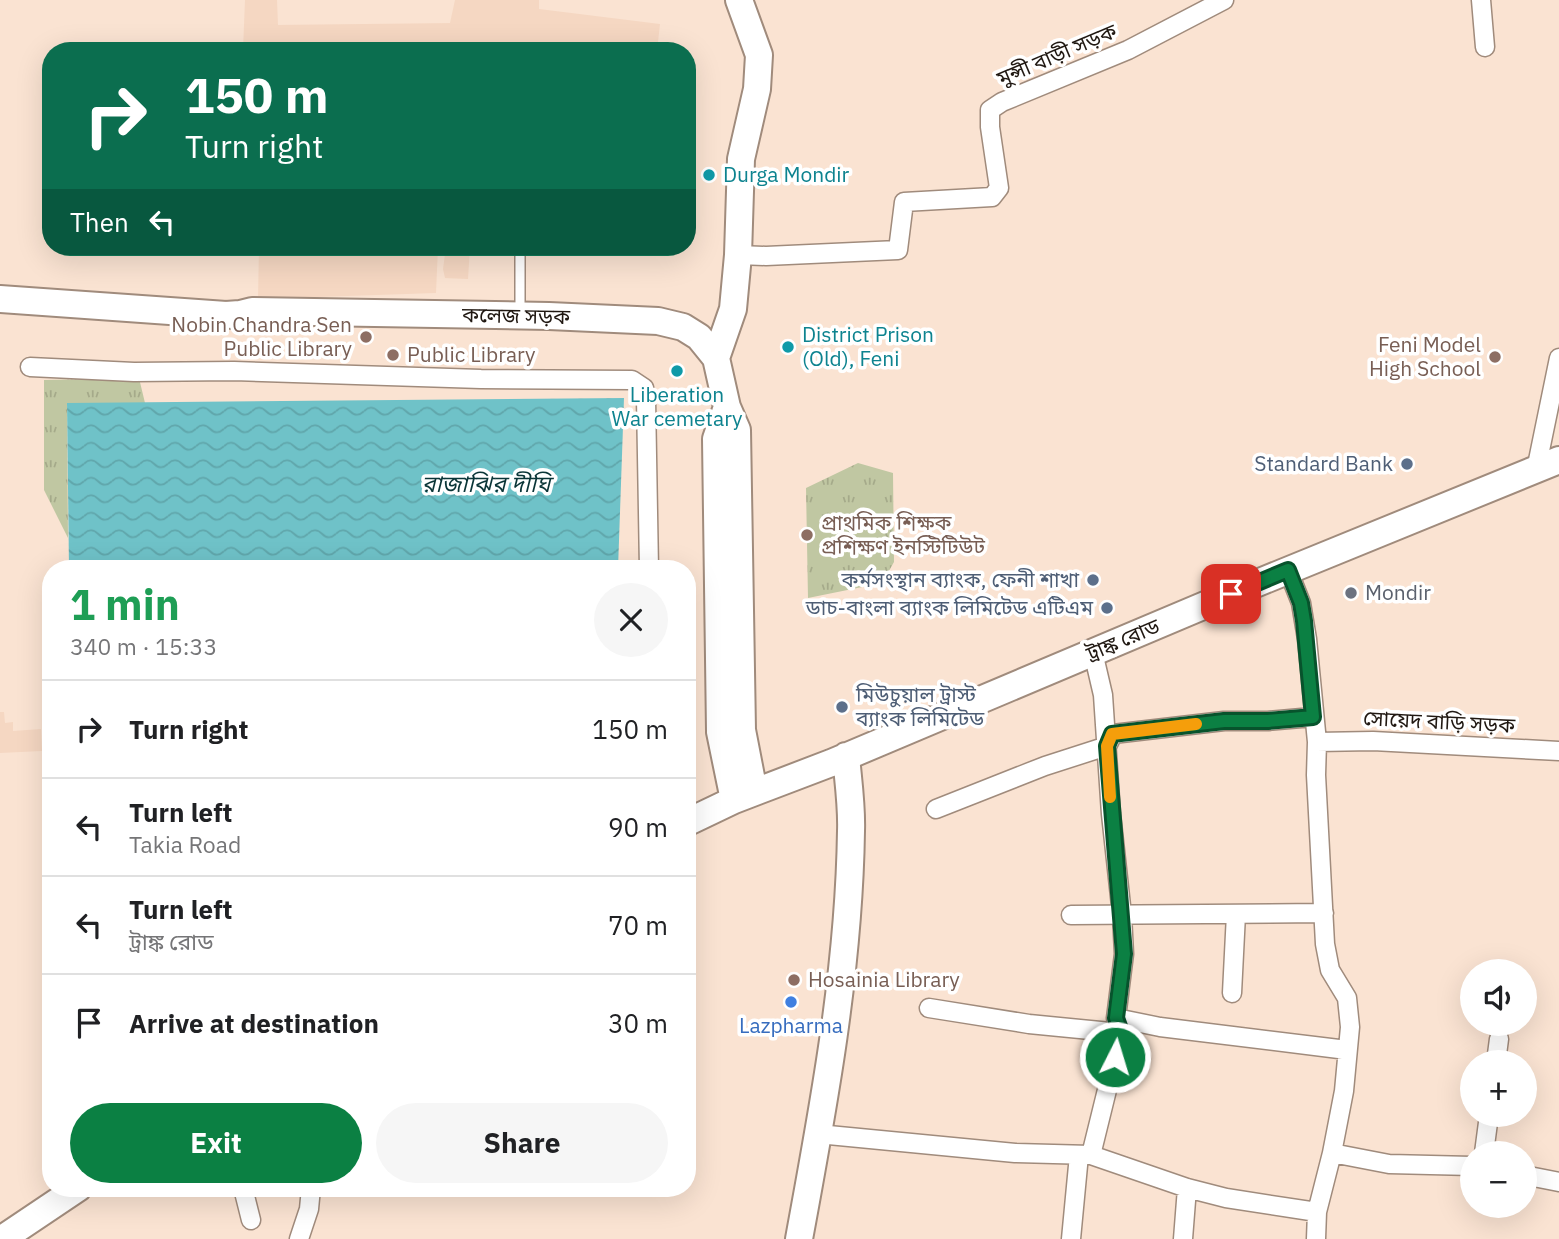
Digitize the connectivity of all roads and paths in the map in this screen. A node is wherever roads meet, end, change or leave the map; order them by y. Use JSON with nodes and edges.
{"nodes":[{"id":1,"x":739,"y":0,"type":"edge"},
{"id":2,"x":1224,"y":0,"type":"edge"},
{"id":3,"x":1482,"y":0,"type":"edge"},
{"id":4,"x":1485,"y":47,"type":"dead end"},
{"id":5,"x":738,"y":255,"type":"junction"},
{"id":6,"x":520,"y":256,"type":"edge"},
{"id":7,"x":0,"y":287,"type":"edge"},
{"id":8,"x":0,"y":299,"type":"edge"},
{"id":9,"x":251,"y":311,"type":"junction"},
{"id":10,"x":520,"y":315,"type":"junction"},
{"id":11,"x":716,"y":358,"type":"junction"},
{"id":12,"x":1559,"y":358,"type":"edge"},
{"id":13,"x":30,"y":367,"type":"dead end"},
{"id":14,"x":1548,"y":457,"type":"edge"},
{"id":15,"x":649,"y":560,"type":"edge"},
{"id":16,"x":1288,"y":570,"type":"junction"},
{"id":17,"x":1093,"y":652,"type":"junction"},
{"id":18,"x":1313,"y":717,"type":"junction"},
{"id":19,"x":1317,"y":741,"type":"junction"},
{"id":20,"x":1107,"y":746,"type":"junction"},
{"id":21,"x":1559,"y":751,"type":"edge"},
{"id":22,"x":839,"y":759,"type":"junction"},
{"id":23,"x":742,"y":787,"type":"junction"},
{"id":24,"x":696,"y":800,"type":"edge"},
{"id":25,"x":936,"y":809,"type":"dead end"},
{"id":26,"x":696,"y":817,"type":"edge"},
{"id":27,"x":1324,"y":913,"type":"junction"},
{"id":28,"x":1237,"y":914,"type":"junction"},
{"id":29,"x":1071,"y":915,"type":"dead end"},
{"id":30,"x":1122,"y":915,"type":"junction"},
{"id":31,"x":1232,"y":993,"type":"dead end"},
{"id":32,"x":929,"y":1008,"type":"dead end"},
{"id":33,"x":1118,"y":1025,"type":"junction"},
{"id":34,"x":1499,"y":1039,"type":"dead end"},
{"id":35,"x":1498,"y":1050,"type":"edge"},
{"id":36,"x":1347,"y":1051,"type":"junction"},
{"id":37,"x":818,"y":1134,"type":"junction"},
{"id":38,"x":1332,"y":1153,"type":"junction"},
{"id":39,"x":1085,"y":1155,"type":"junction"},
{"id":40,"x":1460,"y":1166,"type":"edge"},
{"id":41,"x":1537,"y":1178,"type":"edge"},
{"id":42,"x":1559,"y":1182,"type":"edge"},
{"id":43,"x":1188,"y":1188,"type":"junction"},
{"id":44,"x":42,"y":1191,"type":"edge"},
{"id":45,"x":65,"y":1197,"type":"edge"},
{"id":46,"x":245,"y":1197,"type":"edge"},
{"id":47,"x":310,"y":1197,"type":"edge"},
{"id":48,"x":1317,"y":1212,"type":"junction"},
{"id":49,"x":0,"y":1219,"type":"edge"},
{"id":50,"x":251,"y":1220,"type":"dead end"},
{"id":51,"x":2,"y":1239,"type":"edge"},
{"id":52,"x":299,"y":1239,"type":"edge"},
{"id":53,"x":784,"y":1239,"type":"edge"},
{"id":54,"x":799,"y":1239,"type":"edge"},
{"id":55,"x":1071,"y":1239,"type":"edge"},
{"id":56,"x":1182,"y":1239,"type":"edge"},
{"id":57,"x":1317,"y":1239,"type":"edge"}],
"edges":[{"from":1,"to":5,"type":"main road"},
{"from":2,"to":5,"type":"street","name":"মুন্সী বাড়ী সড়ক"},
{"from":3,"to":4,"type":"street"},
{"from":5,"to":11,"type":"main road"},
{"from":6,"to":10,"type":"lane"},
{"from":7,"to":9,"type":"main road","name":"কলেজ সড়ক"},
{"from":8,"to":9,"type":"main road","name":"কলেজ সড়ক"},
{"from":9,"to":10,"type":"main road","name":"কলেজ সড়ক"},
{"from":10,"to":11,"type":"main road","name":"কলেজ সড়ক"},
{"from":11,"to":23,"type":"main road"},
{"from":12,"to":14,"type":"street"},
{"from":13,"to":15,"type":"street"},
{"from":14,"to":16,"type":"main road","name":"ট্রাঙ্ক রোড"},
{"from":14,"to":23,"type":"main road","name":"ট্রাঙ্ক রোড"},
{"from":16,"to":17,"type":"main road","name":"ট্রাঙ্ক রোড"},
{"from":16,"to":18,"type":"street"},
{"from":17,"to":20,"type":"street"},
{"from":17,"to":22,"type":"main road","name":"ট্রাঙ্ক রোড"},
{"from":18,"to":19,"type":"street"},
{"from":18,"to":20,"type":"street"},
{"from":19,"to":21,"type":"street","name":"সোয়েদ বাড়ি সড়ক"},
{"from":19,"to":27,"type":"street"},
{"from":20,"to":25,"type":"street"},
{"from":20,"to":30,"type":"street"},
{"from":22,"to":23,"type":"main road","name":"ট্রাঙ্ক রোড"},
{"from":22,"to":37,"type":"main road"},
{"from":22,"to":53,"type":"main road"},
{"from":23,"to":24,"type":"main road","name":"ট্রাঙ্ক রোড"},
{"from":23,"to":26,"type":"main road","name":"ট্রাঙ্ক রোড"},
{"from":27,"to":28,"type":"street"},
{"from":27,"to":36,"type":"street"},
{"from":28,"to":30,"type":"street"},
{"from":28,"to":31,"type":"street"},
{"from":29,"to":30,"type":"street"},
{"from":30,"to":33,"type":"street"},
{"from":32,"to":33,"type":"street"},
{"from":33,"to":36,"type":"street"},
{"from":33,"to":39,"type":"street"},
{"from":34,"to":35,"type":"street"},
{"from":36,"to":38,"type":"street"},
{"from":37,"to":39,"type":"street"},
{"from":37,"to":54,"type":"main road"},
{"from":38,"to":40,"type":"street"},
{"from":38,"to":48,"type":"street"},
{"from":39,"to":43,"type":"street"},
{"from":39,"to":55,"type":"street"},
{"from":41,"to":42,"type":"street"},
{"from":43,"to":48,"type":"street"},
{"from":43,"to":56,"type":"street"},
{"from":44,"to":49,"type":"main road"},
{"from":45,"to":51,"type":"main road"},
{"from":46,"to":50,"type":"street"},
{"from":47,"to":52,"type":"street"},
{"from":48,"to":57,"type":"street"}]}
